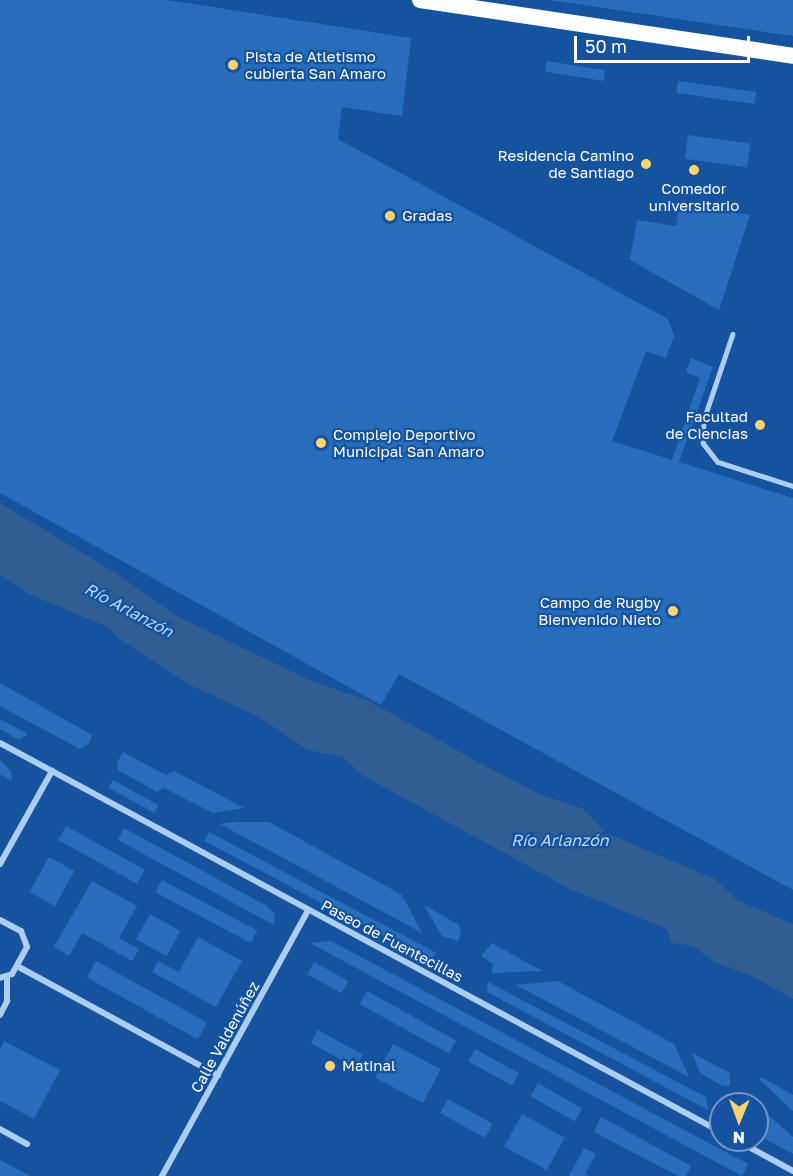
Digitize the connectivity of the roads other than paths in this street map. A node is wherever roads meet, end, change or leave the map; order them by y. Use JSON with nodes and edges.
{"nodes":[{"id":1,"x":420,"y":0,"type":"edge"},
{"id":2,"x":793,"y":56,"type":"edge"},
{"id":3,"x":733,"y":334,"type":"dead end"},
{"id":4,"x":793,"y":486,"type":"edge"},
{"id":5,"x":0,"y":743,"type":"edge"},
{"id":6,"x":52,"y":771,"type":"junction"},
{"id":7,"x":0,"y":864,"type":"edge"},
{"id":8,"x":309,"y":909,"type":"junction"},
{"id":9,"x":0,"y":920,"type":"edge"},
{"id":10,"x":17,"y":966,"type":"junction"},
{"id":11,"x":4,"y":978,"type":"edge"},
{"id":12,"x":0,"y":1015,"type":"edge"},
{"id":13,"x":218,"y":1075,"type":"junction"},
{"id":14,"x":709,"y":1126,"type":"edge"},
{"id":15,"x":0,"y":1129,"type":"edge"},
{"id":16,"x":27,"y":1144,"type":"dead end"},
{"id":17,"x":756,"y":1152,"type":"edge"},
{"id":18,"x":790,"y":1172,"type":"edge"},
{"id":19,"x":162,"y":1176,"type":"edge"}],
"edges":[{"from":1,"to":2,"type":"highway"},
{"from":3,"to":4,"type":"lane"},
{"from":5,"to":6,"type":"street","name":"Paseo de Fuentecillas"},
{"from":6,"to":7,"type":"street"},
{"from":6,"to":8,"type":"street","name":"Paseo de Fuentecillas"},
{"from":8,"to":13,"type":"street","name":"Calle Valdenúñez"},
{"from":8,"to":14,"type":"street","name":"Paseo de Fuentecillas"},
{"from":9,"to":10,"type":"street"},
{"from":10,"to":11,"type":"street"},
{"from":10,"to":13,"type":"street"},
{"from":11,"to":12,"type":"street"},
{"from":13,"to":19,"type":"street","name":"Calle Valdenúñez"},
{"from":15,"to":16,"type":"street"},
{"from":17,"to":18,"type":"street"}]}
